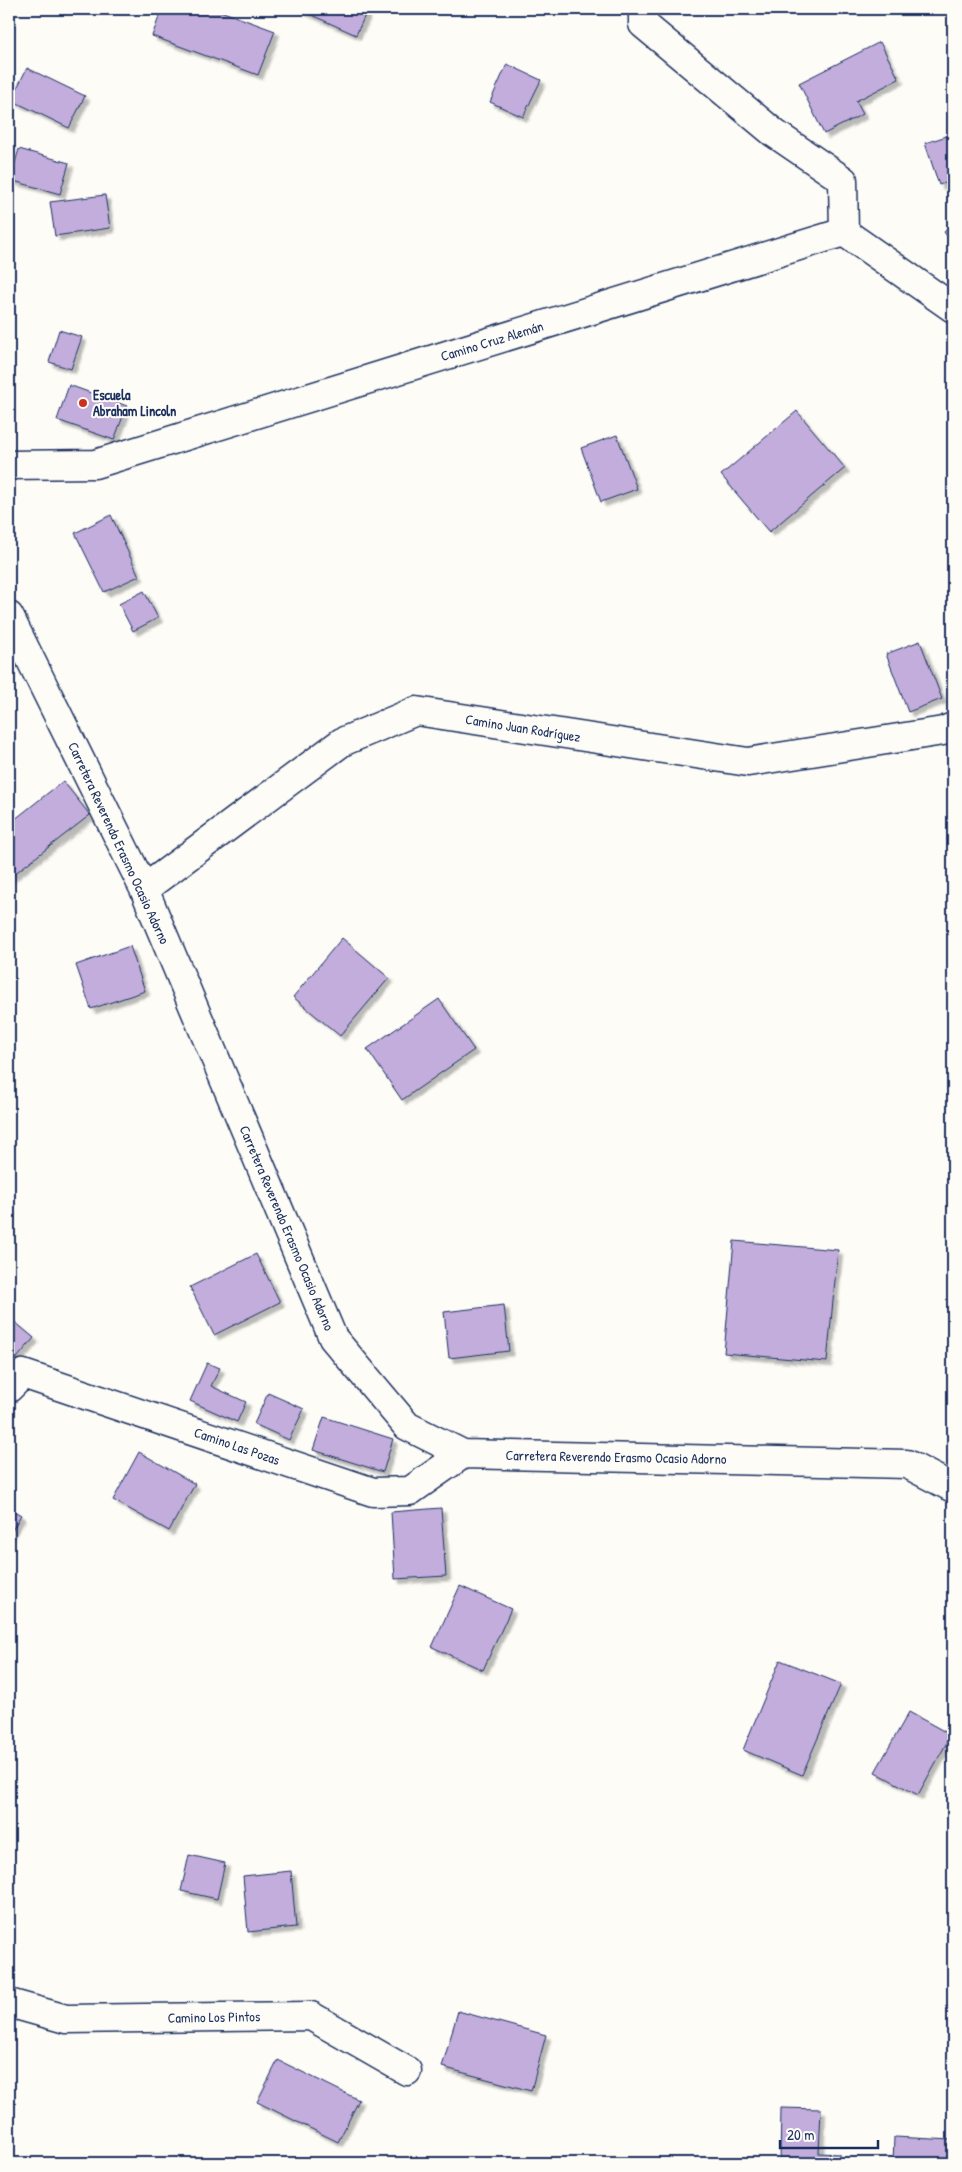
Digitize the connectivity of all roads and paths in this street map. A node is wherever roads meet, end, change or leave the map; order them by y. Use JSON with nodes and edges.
{"nodes":[{"id":1,"x":643,"y":9,"type":"edge"},
{"id":2,"x":844,"y":232,"type":"junction"},
{"id":3,"x":953,"y":308,"type":"edge"},
{"id":4,"x":9,"y":465,"type":"edge"},
{"id":5,"x":9,"y":616,"type":"edge"},
{"id":6,"x":953,"y":727,"type":"edge"},
{"id":7,"x":144,"y":889,"type":"junction"},
{"id":8,"x":9,"y":1388,"type":"edge"},
{"id":9,"x":463,"y":1454,"type":"junction"},
{"id":10,"x":953,"y":1488,"type":"edge"},
{"id":11,"x":9,"y":2003,"type":"edge"},
{"id":12,"x":407,"y":2071,"type":"dead end"}],
"edges":[{"from":1,"to":2,"type":"street"},
{"from":2,"to":3,"type":"street"},
{"from":2,"to":4,"type":"street","name":"Camino Cruz Alemán"},
{"from":5,"to":7,"type":"street","name":"Carretera Reverendo Erasmo Ocasio Adorno"},
{"from":6,"to":7,"type":"street","name":"Camino Juan Rodríguez"},
{"from":7,"to":9,"type":"street","name":"Carretera Reverendo Erasmo Ocasio Adorno"},
{"from":8,"to":9,"type":"street","name":"Camino Las Pozas"},
{"from":9,"to":10,"type":"street","name":"Carretera Reverendo Erasmo Ocasio Adorno"},
{"from":11,"to":12,"type":"street","name":"Camino Los Pintos"}]}
